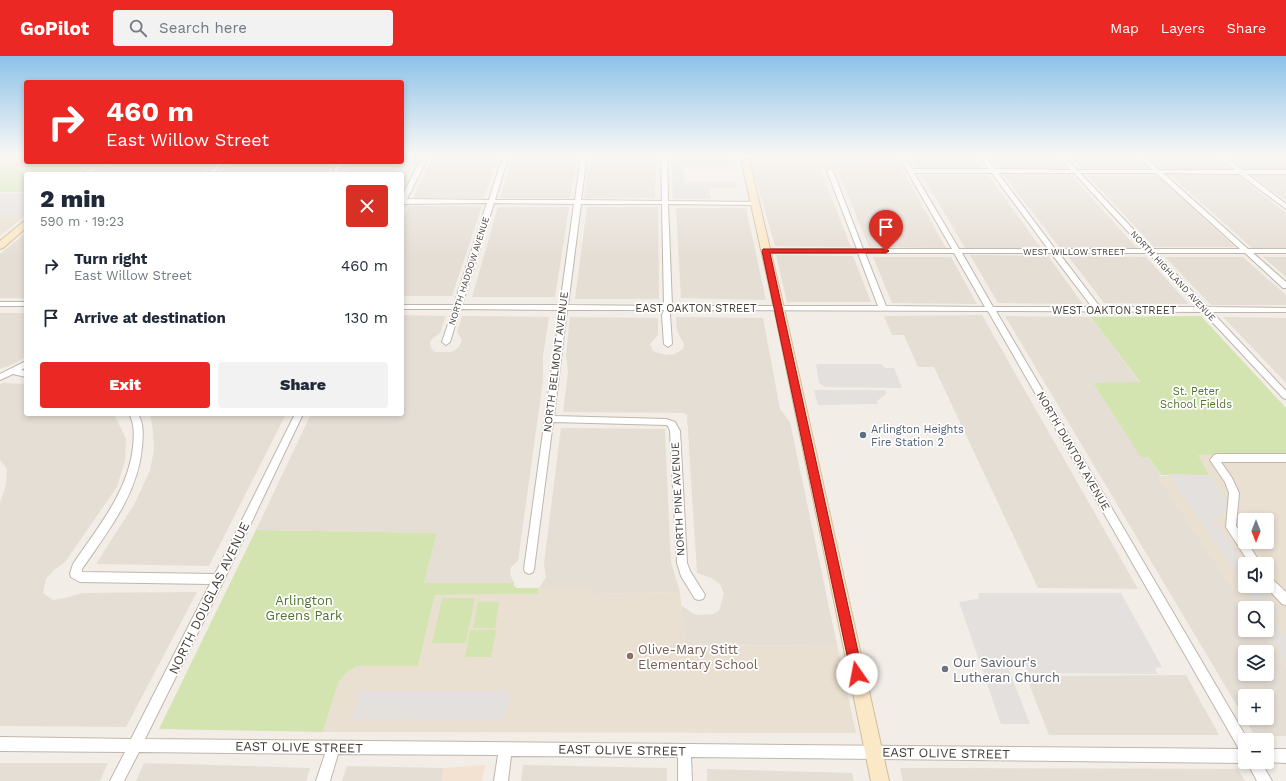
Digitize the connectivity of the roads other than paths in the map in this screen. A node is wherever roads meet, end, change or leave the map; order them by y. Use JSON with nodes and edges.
{"nodes":[{"id":1,"x":495,"y":189,"type":"edge"},
{"id":2,"x":579,"y":189,"type":"edge"},
{"id":3,"x":665,"y":189,"type":"edge"},
{"id":4,"x":752,"y":189,"type":"edge"},
{"id":5,"x":837,"y":189,"type":"edge"},
{"id":6,"x":920,"y":189,"type":"edge"},
{"id":7,"x":1006,"y":189,"type":"edge"},
{"id":8,"x":1092,"y":189,"type":"edge"},
{"id":9,"x":1177,"y":189,"type":"edge"},
{"id":10,"x":1262,"y":189,"type":"edge"},
{"id":11,"x":404,"y":201,"type":"edge"},
{"id":12,"x":491,"y":202,"type":"junction"},
{"id":13,"x":577,"y":202,"type":"junction"},
{"id":14,"x":666,"y":203,"type":"junction"},
{"id":15,"x":755,"y":203,"type":"junction"},
{"id":16,"x":1286,"y":208,"type":"edge"},
{"id":17,"x":24,"y":226,"type":"edge"},
{"id":18,"x":0,"y":246,"type":"edge"},
{"id":19,"x":766,"y":251,"type":"junction"},
{"id":20,"x":861,"y":251,"type":"junction"},
{"id":21,"x":957,"y":251,"type":"junction"},
{"id":22,"x":1247,"y":251,"type":"junction"},
{"id":23,"x":1286,"y":251,"type":"edge"},
{"id":24,"x":1054,"y":252,"type":"junction"},
{"id":25,"x":1150,"y":252,"type":"junction"},
{"id":26,"x":1286,"y":286,"type":"edge"},
{"id":27,"x":0,"y":304,"type":"edge"},
{"id":28,"x":24,"y":304,"type":"edge"},
{"id":29,"x":404,"y":306,"type":"edge"},
{"id":30,"x":457,"y":307,"type":"junction"},
{"id":31,"x":563,"y":308,"type":"junction"},
{"id":32,"x":668,"y":308,"type":"junction"},
{"id":33,"x":779,"y":308,"type":"junction"},
{"id":34,"x":883,"y":308,"type":"junction"},
{"id":35,"x":990,"y":308,"type":"junction"},
{"id":36,"x":1098,"y":310,"type":"junction"},
{"id":37,"x":1206,"y":310,"type":"junction"},
{"id":38,"x":1286,"y":310,"type":"edge"},
{"id":39,"x":446,"y":342,"type":"dead end"},
{"id":40,"x":668,"y":344,"type":"dead end"},
{"id":41,"x":24,"y":365,"type":"edge"},
{"id":42,"x":13,"y":371,"type":"junction"},
{"id":43,"x":24,"y":374,"type":"edge"},
{"id":44,"x":0,"y":376,"type":"edge"},
{"id":45,"x":1286,"y":396,"type":"edge"},
{"id":46,"x":135,"y":416,"type":"edge"},
{"id":47,"x":298,"y":416,"type":"edge"},
{"id":48,"x":549,"y":419,"type":"junction"},
{"id":49,"x":1286,"y":458,"type":"edge"},
{"id":50,"x":1251,"y":557,"type":"edge"},
{"id":51,"x":529,"y":569,"type":"dead end"},
{"id":52,"x":219,"y":578,"type":"junction"},
{"id":53,"x":1274,"y":588,"type":"edge"},
{"id":54,"x":699,"y":594,"type":"dead end"},
{"id":55,"x":1286,"y":600,"type":"edge"},
{"id":56,"x":1238,"y":735,"type":"edge"},
{"id":57,"x":0,"y":744,"type":"edge"},
{"id":58,"x":135,"y":746,"type":"junction"},
{"id":59,"x":334,"y":747,"type":"junction"},
{"id":60,"x":505,"y":749,"type":"junction"},
{"id":61,"x":684,"y":751,"type":"junction"},
{"id":62,"x":874,"y":752,"type":"junction"},
{"id":63,"x":1238,"y":756,"type":"edge"},
{"id":64,"x":1274,"y":756,"type":"edge"},
{"id":65,"x":1286,"y":756,"type":"edge"},
{"id":66,"x":1258,"y":769,"type":"edge"},
{"id":67,"x":117,"y":781,"type":"edge"},
{"id":68,"x":323,"y":781,"type":"edge"},
{"id":69,"x":501,"y":781,"type":"edge"},
{"id":70,"x":685,"y":781,"type":"edge"},
{"id":71,"x":880,"y":781,"type":"edge"},
{"id":72,"x":1265,"y":781,"type":"edge"}],
"edges":[{"from":1,"to":12,"type":"street","name":"NORTH HADDOW AVENUE"},
{"from":2,"to":13,"type":"street","name":"NORTH BELMONT AVENUE"},
{"from":3,"to":14,"type":"street"},
{"from":4,"to":15,"type":"main road"},
{"from":5,"to":20,"type":"street"},
{"from":6,"to":21,"type":"street","name":"NORTH DUNTON AVENUE"},
{"from":7,"to":24,"type":"street"},
{"from":8,"to":25,"type":"street","name":"NORTH HIGHLAND AVENUE"},
{"from":9,"to":22,"type":"street"},
{"from":10,"to":16,"type":"street"},
{"from":11,"to":12,"type":"street"},
{"from":12,"to":13,"type":"street"},
{"from":12,"to":30,"type":"street","name":"NORTH HADDOW AVENUE"},
{"from":13,"to":14,"type":"street"},
{"from":13,"to":31,"type":"street","name":"NORTH BELMONT AVENUE"},
{"from":14,"to":15,"type":"street"},
{"from":14,"to":32,"type":"street"},
{"from":15,"to":19,"type":"main road"},
{"from":17,"to":18,"type":"main road"},
{"from":19,"to":20,"type":"street","name":"WEST WILLOW STREET"},
{"from":19,"to":33,"type":"main road"},
{"from":20,"to":21,"type":"street","name":"WEST WILLOW STREET"},
{"from":20,"to":34,"type":"street"},
{"from":21,"to":24,"type":"street","name":"WEST WILLOW STREET"},
{"from":21,"to":35,"type":"street","name":"NORTH DUNTON AVENUE"},
{"from":22,"to":23,"type":"street","name":"WEST WILLOW STREET"},
{"from":22,"to":25,"type":"street","name":"WEST WILLOW STREET"},
{"from":22,"to":26,"type":"street"},
{"from":24,"to":25,"type":"street","name":"WEST WILLOW STREET"},
{"from":24,"to":36,"type":"street"},
{"from":25,"to":37,"type":"street","name":"NORTH HIGHLAND AVENUE"},
{"from":27,"to":28,"type":"street"},
{"from":29,"to":30,"type":"street","name":"EAST OAKTON STREET"},
{"from":30,"to":31,"type":"street","name":"EAST OAKTON STREET"},
{"from":30,"to":39,"type":"street","name":"NORTH HADDOW AVENUE"},
{"from":31,"to":32,"type":"street","name":"EAST OAKTON STREET"},
{"from":31,"to":48,"type":"street","name":"NORTH BELMONT AVENUE"},
{"from":32,"to":33,"type":"street","name":"EAST OAKTON STREET"},
{"from":32,"to":40,"type":"street"},
{"from":33,"to":34,"type":"street","name":"EAST OAKTON STREET"},
{"from":33,"to":62,"type":"main road"},
{"from":34,"to":35,"type":"street","name":"EAST OAKTON STREET"},
{"from":35,"to":36,"type":"street","name":"WEST OAKTON STREET"},
{"from":35,"to":56,"type":"street","name":"NORTH DUNTON AVENUE"},
{"from":36,"to":37,"type":"street","name":"WEST OAKTON STREET"},
{"from":37,"to":38,"type":"street","name":"WEST OAKTON STREET"},
{"from":37,"to":45,"type":"street","name":"NORTH HIGHLAND AVENUE"},
{"from":41,"to":42,"type":"street"},
{"from":42,"to":43,"type":"street"},
{"from":42,"to":44,"type":"street"},
{"from":46,"to":52,"type":"street"},
{"from":47,"to":52,"type":"street","name":"NORTH DOUGLAS AVENUE"},
{"from":48,"to":51,"type":"street","name":"NORTH BELMONT AVENUE"},
{"from":48,"to":54,"type":"street","name":"NORTH PINE AVENUE"},
{"from":49,"to":50,"type":"street"},
{"from":52,"to":58,"type":"street","name":"NORTH DOUGLAS AVENUE"},
{"from":53,"to":55,"type":"street"},
{"from":57,"to":58,"type":"street","name":"EAST OLIVE STREET"},
{"from":58,"to":59,"type":"street","name":"EAST OLIVE STREET"},
{"from":58,"to":67,"type":"street","name":"NORTH DOUGLAS AVENUE"},
{"from":59,"to":60,"type":"street","name":"EAST OLIVE STREET"},
{"from":59,"to":68,"type":"street"},
{"from":60,"to":61,"type":"street","name":"EAST OLIVE STREET"},
{"from":60,"to":69,"type":"street"},
{"from":61,"to":62,"type":"street","name":"EAST OLIVE STREET"},
{"from":61,"to":70,"type":"street"},
{"from":62,"to":63,"type":"street","name":"EAST OLIVE STREET"},
{"from":62,"to":71,"type":"main road"},
{"from":64,"to":65,"type":"street"},
{"from":66,"to":72,"type":"street"}]}
